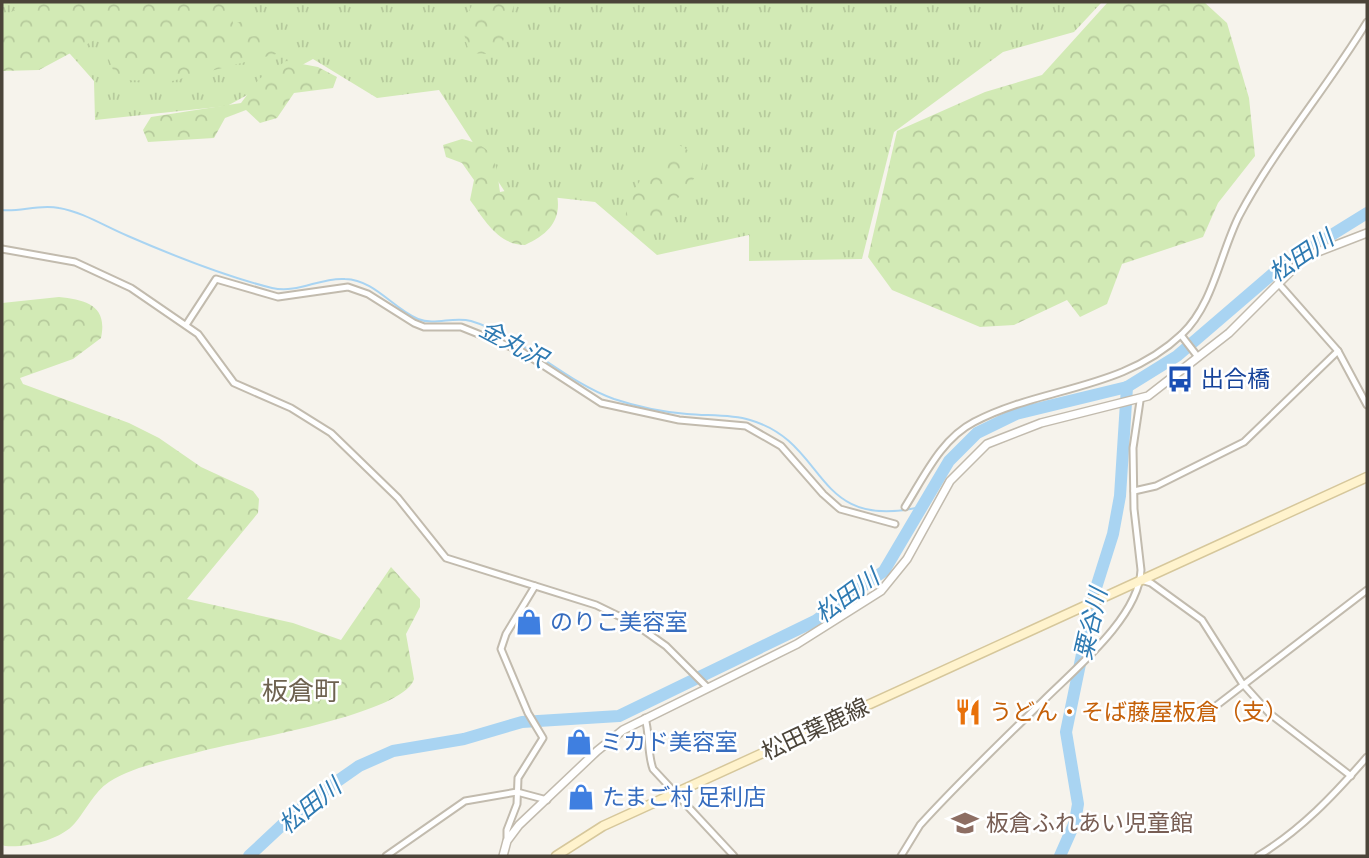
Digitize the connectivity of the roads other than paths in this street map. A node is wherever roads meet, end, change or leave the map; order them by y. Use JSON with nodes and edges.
{"nodes":[{"id":1,"x":1367,"y":22,"type":"edge"},
{"id":2,"x":1367,"y":233,"type":"edge"},
{"id":3,"x":2,"y":249,"type":"edge"},
{"id":4,"x":1279,"y":284,"type":"junction"},
{"id":5,"x":186,"y":326,"type":"junction"},
{"id":6,"x":1183,"y":337,"type":"junction"},
{"id":7,"x":1338,"y":351,"type":"junction"},
{"id":8,"x":1198,"y":357,"type":"junction"},
{"id":9,"x":1138,"y":401,"type":"junction"},
{"id":10,"x":1367,"y":402,"type":"edge"},
{"id":11,"x":1367,"y":477,"type":"edge"},
{"id":12,"x":1134,"y":491,"type":"junction"},
{"id":13,"x":905,"y":508,"type":"dead end"},
{"id":14,"x":895,"y":524,"type":"dead end"},
{"id":15,"x":1141,"y":580,"type":"junction"},
{"id":16,"x":535,"y":586,"type":"junction"},
{"id":17,"x":1367,"y":590,"type":"edge"},
{"id":18,"x":1242,"y":683,"type":"junction"},
{"id":19,"x":707,"y":687,"type":"junction"},
{"id":20,"x":1208,"y":712,"type":"dead end"},
{"id":21,"x":645,"y":718,"type":"junction"},
{"id":22,"x":1367,"y":757,"type":"edge"},
{"id":23,"x":1351,"y":776,"type":"junction"},
{"id":24,"x":517,"y":792,"type":"junction"},
{"id":25,"x":675,"y":793,"type":"junction"},
{"id":26,"x":547,"y":800,"type":"junction"},
{"id":27,"x":508,"y":841,"type":"junction"},
{"id":28,"x":386,"y":856,"type":"edge"},
{"id":29,"x":503,"y":856,"type":"edge"},
{"id":30,"x":556,"y":856,"type":"edge"},
{"id":31,"x":734,"y":856,"type":"edge"},
{"id":32,"x":901,"y":856,"type":"edge"},
{"id":33,"x":1258,"y":856,"type":"edge"}],
"edges":[{"from":1,"to":6,"type":"street"},
{"from":2,"to":4,"type":"street"},
{"from":3,"to":5,"type":"street"},
{"from":4,"to":7,"type":"street"},
{"from":4,"to":8,"type":"street"},
{"from":5,"to":14,"type":"street"},
{"from":5,"to":16,"type":"street"},
{"from":6,"to":8,"type":"street"},
{"from":6,"to":13,"type":"street"},
{"from":7,"to":10,"type":"street"},
{"from":7,"to":12,"type":"street"},
{"from":8,"to":9,"type":"street"},
{"from":9,"to":12,"type":"street"},
{"from":9,"to":19,"type":"street"},
{"from":11,"to":15,"type":"main road"},
{"from":12,"to":15,"type":"street"},
{"from":15,"to":18,"type":"street"},
{"from":15,"to":25,"type":"main road","name":"松田葉鹿線"},
{"from":15,"to":32,"type":"street"},
{"from":16,"to":19,"type":"street"},
{"from":16,"to":24,"type":"street"},
{"from":17,"to":18,"type":"street"},
{"from":18,"to":20,"type":"street"},
{"from":18,"to":23,"type":"street"},
{"from":19,"to":21,"type":"street"},
{"from":21,"to":25,"type":"street"},
{"from":21,"to":26,"type":"street"},
{"from":22,"to":23,"type":"street"},
{"from":23,"to":33,"type":"street"},
{"from":24,"to":26,"type":"street"},
{"from":24,"to":27,"type":"street"},
{"from":24,"to":28,"type":"street"},
{"from":25,"to":30,"type":"main road","name":"松田葉鹿線"},
{"from":25,"to":31,"type":"street"},
{"from":26,"to":27,"type":"street"},
{"from":27,"to":29,"type":"street"}]}
